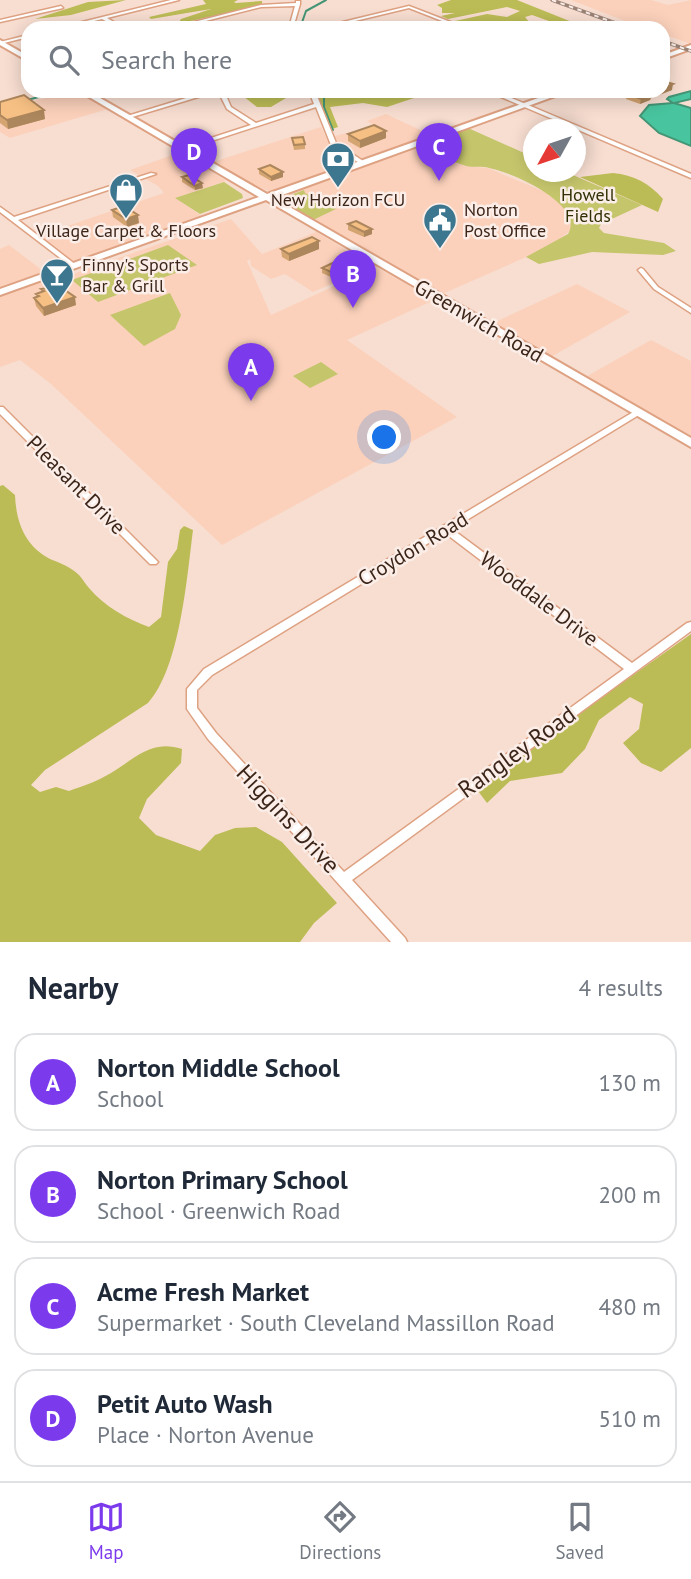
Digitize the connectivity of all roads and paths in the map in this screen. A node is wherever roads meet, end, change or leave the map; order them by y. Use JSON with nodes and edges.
{"nodes":[{"id":1,"x":177,"y":0,"type":"edge"},
{"id":2,"x":409,"y":0,"type":"edge"},
{"id":3,"x":298,"y":2,"type":"edge"},
{"id":4,"x":61,"y":6,"type":"dead end"},
{"id":5,"x":410,"y":7,"type":"junction"},
{"id":6,"x":103,"y":18,"type":"junction"},
{"id":7,"x":0,"y":21,"type":"edge"},
{"id":8,"x":90,"y":21,"type":"edge"},
{"id":9,"x":109,"y":21,"type":"edge"},
{"id":10,"x":200,"y":21,"type":"edge"},
{"id":11,"x":293,"y":21,"type":"edge"},
{"id":12,"x":347,"y":21,"type":"edge"},
{"id":13,"x":446,"y":21,"type":"edge"},
{"id":14,"x":21,"y":38,"type":"edge"},
{"id":15,"x":0,"y":42,"type":"edge"},
{"id":16,"x":691,"y":47,"type":"edge"},
{"id":17,"x":670,"y":54,"type":"edge"},
{"id":18,"x":21,"y":55,"type":"edge"},
{"id":19,"x":95,"y":98,"type":"edge"},
{"id":20,"x":191,"y":98,"type":"edge"},
{"id":21,"x":224,"y":98,"type":"edge"},
{"id":22,"x":314,"y":98,"type":"edge"},
{"id":23,"x":506,"y":98,"type":"edge"},
{"id":24,"x":546,"y":98,"type":"edge"},
{"id":25,"x":316,"y":105,"type":"junction"},
{"id":26,"x":524,"y":106,"type":"junction"},
{"id":27,"x":127,"y":117,"type":"junction"},
{"id":28,"x":255,"y":125,"type":"junction"},
{"id":29,"x":183,"y":149,"type":"junction"},
{"id":30,"x":363,"y":163,"type":"junction"},
{"id":31,"x":153,"y":174,"type":"dead end"},
{"id":32,"x":691,"y":176,"type":"edge"},
{"id":33,"x":267,"y":198,"type":"junction"},
{"id":34,"x":0,"y":209,"type":"edge"},
{"id":35,"x":13,"y":219,"type":"junction"},
{"id":36,"x":74,"y":266,"type":"junction"},
{"id":37,"x":641,"y":270,"type":"dead end"},
{"id":38,"x":0,"y":292,"type":"edge"},
{"id":39,"x":691,"y":311,"type":"edge"},
{"id":40,"x":0,"y":409,"type":"edge"},
{"id":41,"x":638,"y":413,"type":"junction"},
{"id":42,"x":691,"y":443,"type":"edge"},
{"id":43,"x":446,"y":529,"type":"junction"},
{"id":44,"x":153,"y":562,"type":"dead end"},
{"id":45,"x":691,"y":626,"type":"edge"},
{"id":46,"x":632,"y":668,"type":"junction"},
{"id":47,"x":192,"y":690,"type":"joint"},
{"id":48,"x":344,"y":880,"type":"junction"},
{"id":49,"x":400,"y":942,"type":"edge"}],
"edges":[{"from":1,"to":6,"type":"street"},
{"from":2,"to":5,"type":"street"},
{"from":3,"to":10,"type":"street"},
{"from":3,"to":11,"type":"street"},
{"from":4,"to":7,"type":"street"},
{"from":5,"to":12,"type":"street"},
{"from":5,"to":13,"type":"street"},
{"from":6,"to":8,"type":"street"},
{"from":6,"to":9,"type":"street"},
{"from":14,"to":15,"type":"street"},
{"from":15,"to":18,"type":"main road"},
{"from":16,"to":17,"type":"main road"},
{"from":19,"to":27,"type":"main road","name":"Greenwich Road"},
{"from":20,"to":27,"type":"street"},
{"from":21,"to":28,"type":"street"},
{"from":22,"to":25,"type":"street"},
{"from":23,"to":26,"type":"street"},
{"from":24,"to":26,"type":"main road"},
{"from":25,"to":28,"type":"street"},
{"from":25,"to":30,"type":"street"},
{"from":26,"to":30,"type":"main road"},
{"from":26,"to":32,"type":"street"},
{"from":27,"to":29,"type":"main road","name":"Greenwich Road"},
{"from":28,"to":29,"type":"street"},
{"from":29,"to":33,"type":"main road","name":"Greenwich Road"},
{"from":30,"to":33,"type":"main road"},
{"from":31,"to":35,"type":"street"},
{"from":33,"to":36,"type":"main road"},
{"from":33,"to":41,"type":"main road","name":"Greenwich Road"},
{"from":34,"to":35,"type":"street"},
{"from":35,"to":36,"type":"street"},
{"from":36,"to":38,"type":"main road"},
{"from":37,"to":39,"type":"street"},
{"from":40,"to":44,"type":"street","name":"Pleasant Drive"},
{"from":41,"to":42,"type":"main road","name":"Greenwich Road"},
{"from":41,"to":43,"type":"street","name":"Croydon Road"},
{"from":43,"to":46,"type":"street","name":"Wooddale Drive"},
{"from":43,"to":47,"type":"street","name":"Croydon Road"},
{"from":45,"to":46,"type":"street","name":"Rangley Road"},
{"from":46,"to":48,"type":"street","name":"Rangley Road"},
{"from":47,"to":48,"type":"street","name":"Higgins Drive"},
{"from":48,"to":49,"type":"street","name":"Higgins Drive"}]}
